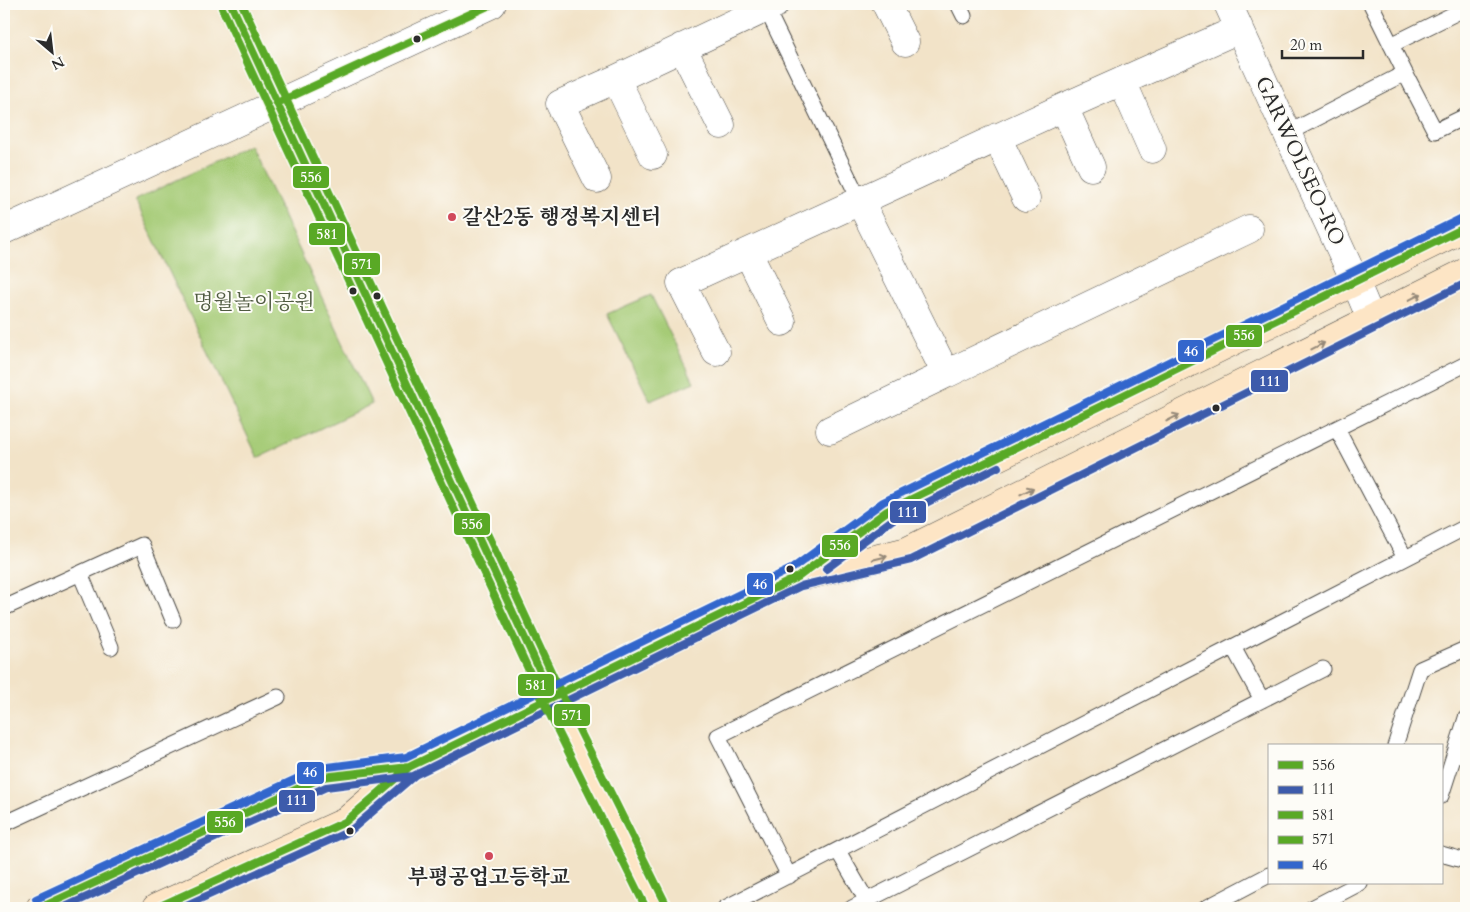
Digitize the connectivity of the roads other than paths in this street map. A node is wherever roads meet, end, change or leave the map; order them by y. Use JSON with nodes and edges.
{"nodes":[{"id":1,"x":231,"y":4,"type":"edge"},
{"id":2,"x":492,"y":4,"type":"edge"},
{"id":3,"x":886,"y":4,"type":"edge"},
{"id":4,"x":1228,"y":4,"type":"edge"},
{"id":5,"x":1371,"y":4,"type":"edge"},
{"id":6,"x":768,"y":5,"type":"edge"},
{"id":7,"x":1466,"y":8,"type":"edge"},
{"id":8,"x":1239,"y":29,"type":"junction"},
{"id":9,"x":905,"y":42,"type":"dead end"},
{"id":10,"x":1391,"y":45,"type":"junction"},
{"id":11,"x":682,"y":46,"type":"junction"},
{"id":12,"x":1405,"y":73,"type":"junction"},
{"id":13,"x":616,"y":79,"type":"junction"},
{"id":14,"x":1122,"y":81,"type":"junction"},
{"id":15,"x":277,"y":103,"type":"junction"},
{"id":16,"x":1064,"y":107,"type":"junction"},
{"id":17,"x":1466,"y":116,"type":"edge"},
{"id":18,"x":721,"y":125,"type":"dead end"},
{"id":19,"x":1288,"y":133,"type":"junction"},
{"id":20,"x":997,"y":137,"type":"junction"},
{"id":21,"x":1152,"y":149,"type":"dead end"},
{"id":22,"x":652,"y":155,"type":"dead end"},
{"id":23,"x":1091,"y":167,"type":"dead end"},
{"id":24,"x":596,"y":179,"type":"dead end"},
{"id":25,"x":1026,"y":198,"type":"dead end"},
{"id":26,"x":860,"y":201,"type":"junction"},
{"id":27,"x":1466,"y":227,"type":"edge"},
{"id":28,"x":1249,"y":229,"type":"dead end"},
{"id":29,"x":4,"y":230,"type":"edge"},
{"id":30,"x":748,"y":253,"type":"junction"},
{"id":31,"x":1466,"y":272,"type":"edge"},
{"id":32,"x":1356,"y":281,"type":"junction"},
{"id":33,"x":1371,"y":319,"type":"junction"},
{"id":34,"x":782,"y":322,"type":"dead end"},
{"id":35,"x":716,"y":352,"type":"dead end"},
{"id":36,"x":1466,"y":364,"type":"edge"},
{"id":37,"x":946,"y":374,"type":"junction"},
{"id":38,"x":1337,"y":429,"type":"junction"},
{"id":39,"x":830,"y":430,"type":"dead end"},
{"id":40,"x":1466,"y":527,"type":"edge"},
{"id":41,"x":1405,"y":558,"type":"junction"},
{"id":42,"x":80,"y":573,"type":"junction"},
{"id":43,"x":798,"y":577,"type":"junction"},
{"id":44,"x":4,"y":608,"type":"edge"},
{"id":45,"x":173,"y":620,"type":"dead end"},
{"id":46,"x":111,"y":647,"type":"dead end"},
{"id":47,"x":1233,"y":647,"type":"junction"},
{"id":48,"x":1466,"y":650,"type":"edge"},
{"id":49,"x":1323,"y":669,"type":"dead end"},
{"id":50,"x":278,"y":697,"type":"dead end"},
{"id":51,"x":552,"y":697,"type":"junction"},
{"id":52,"x":1262,"y":700,"type":"junction"},
{"id":53,"x":1466,"y":718,"type":"edge"},
{"id":54,"x":1397,"y":744,"type":"edge"},
{"id":55,"x":409,"y":767,"type":"junction"},
{"id":56,"x":1442,"y":793,"type":"edge"},
{"id":57,"x":4,"y":824,"type":"edge"},
{"id":58,"x":838,"y":851,"type":"junction"},
{"id":59,"x":1442,"y":854,"type":"edge"},
{"id":60,"x":1466,"y":861,"type":"edge"},
{"id":61,"x":789,"y":876,"type":"junction"},
{"id":62,"x":1268,"y":876,"type":"edge"},
{"id":63,"x":1358,"y":884,"type":"edge"},
{"id":64,"x":867,"y":901,"type":"junction"},
{"id":65,"x":40,"y":908,"type":"edge"},
{"id":66,"x":156,"y":908,"type":"edge"},
{"id":67,"x":656,"y":908,"type":"edge"},
{"id":68,"x":725,"y":908,"type":"edge"},
{"id":69,"x":852,"y":908,"type":"edge"},
{"id":70,"x":1206,"y":908,"type":"edge"},
{"id":71,"x":1312,"y":908,"type":"edge"}],
"edges":[{"from":1,"to":15,"type":"main road"},
{"from":2,"to":15,"type":"street"},
{"from":3,"to":9,"type":"street"},
{"from":4,"to":8,"type":"street","name":"GARWOLSEO-RO"},
{"from":5,"to":10,"type":"lane"},
{"from":6,"to":11,"type":"street"},
{"from":6,"to":26,"type":"lane"},
{"from":7,"to":10,"type":"lane"},
{"from":8,"to":14,"type":"street"},
{"from":8,"to":19,"type":"street","name":"GARWOLSEO-RO"},
{"from":10,"to":12,"type":"lane"},
{"from":11,"to":13,"type":"street"},
{"from":11,"to":18,"type":"street"},
{"from":12,"to":17,"type":"lane"},
{"from":12,"to":19,"type":"lane"},
{"from":13,"to":22,"type":"street"},
{"from":13,"to":24,"type":"street"},
{"from":14,"to":16,"type":"street"},
{"from":14,"to":21,"type":"street"},
{"from":15,"to":29,"type":"street"},
{"from":15,"to":51,"type":"main road"},
{"from":16,"to":20,"type":"street"},
{"from":16,"to":23,"type":"street"},
{"from":19,"to":32,"type":"street","name":"GARWOLSEO-RO"},
{"from":20,"to":25,"type":"street"},
{"from":20,"to":26,"type":"street"},
{"from":26,"to":30,"type":"street"},
{"from":26,"to":37,"type":"street"},
{"from":27,"to":32,"type":"main road"},
{"from":28,"to":37,"type":"street"},
{"from":30,"to":34,"type":"street"},
{"from":30,"to":35,"type":"street"},
{"from":33,"to":31,"type":"main road","one_way":true},
{"from":32,"to":33,"type":"street","name":"GARWOLSEO-RO"},
{"from":32,"to":43,"type":"main road"},
{"from":43,"to":33,"type":"main road","one_way":true},
{"from":36,"to":38,"type":"lane"},
{"from":37,"to":39,"type":"street"},
{"from":38,"to":41,"type":"lane"},
{"from":38,"to":61,"type":"lane"},
{"from":40,"to":41,"type":"lane"},
{"from":41,"to":47,"type":"lane"},
{"from":42,"to":44,"type":"lane"},
{"from":42,"to":45,"type":"lane"},
{"from":42,"to":46,"type":"lane"},
{"from":43,"to":51,"type":"main road"},
{"from":47,"to":52,"type":"lane"},
{"from":47,"to":58,"type":"lane"},
{"from":48,"to":54,"type":"lane"},
{"from":49,"to":52,"type":"lane"},
{"from":50,"to":57,"type":"lane"},
{"from":51,"to":55,"type":"main road"},
{"from":51,"to":67,"type":"main road"},
{"from":52,"to":64,"type":"lane"},
{"from":53,"to":56,"type":"lane"},
{"from":55,"to":65,"type":"main road"},
{"from":55,"to":66,"type":"main road"},
{"from":58,"to":61,"type":"lane"},
{"from":58,"to":64,"type":"lane"},
{"from":59,"to":60,"type":"lane"},
{"from":61,"to":68,"type":"lane"},
{"from":62,"to":70,"type":"lane"},
{"from":63,"to":71,"type":"lane"},
{"from":64,"to":69,"type":"lane"}]}
